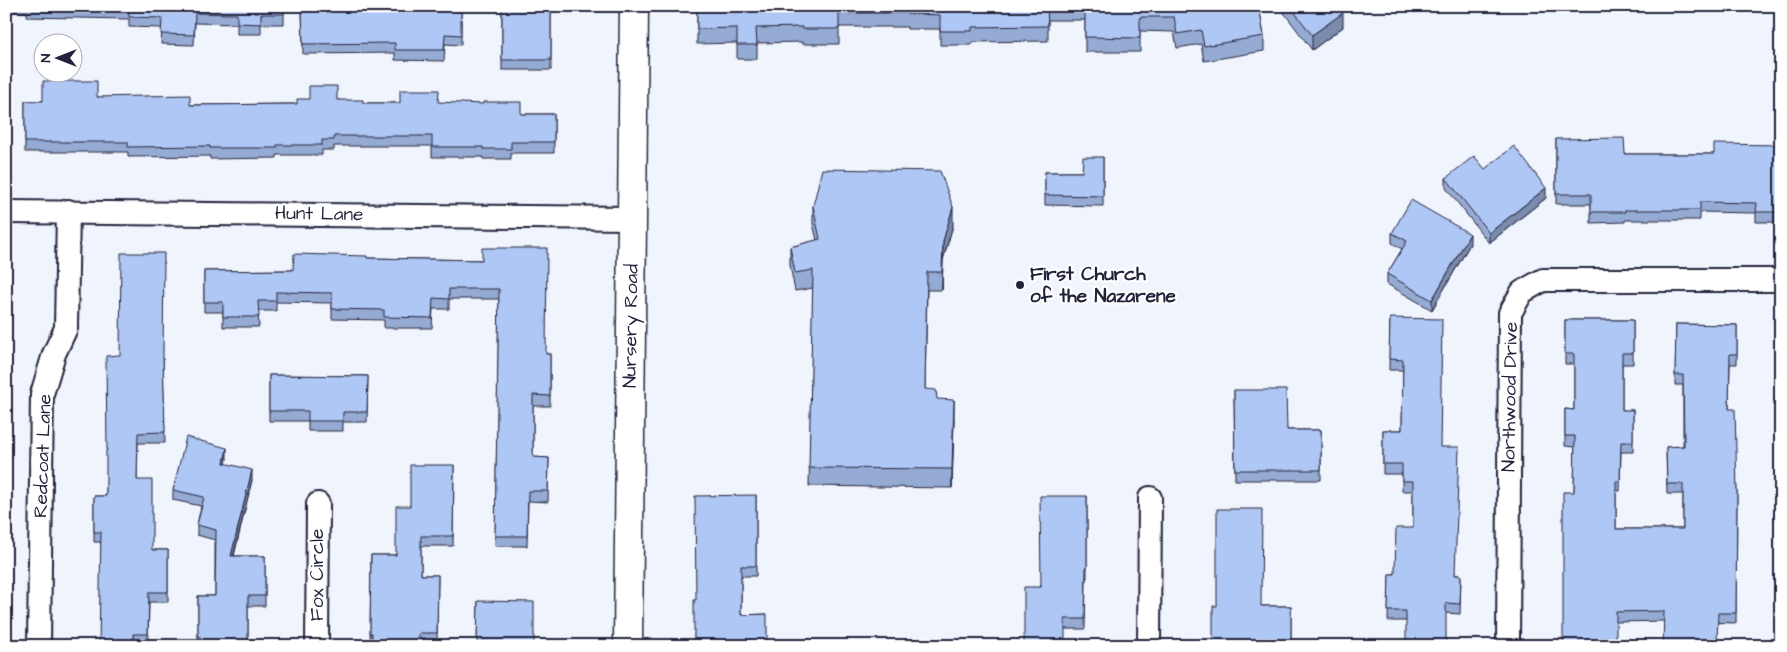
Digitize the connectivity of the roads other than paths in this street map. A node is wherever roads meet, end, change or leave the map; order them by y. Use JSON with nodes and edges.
{"nodes":[{"id":1,"x":634,"y":6,"type":"edge"},
{"id":2,"x":68,"y":211,"type":"junction"},
{"id":3,"x":6,"y":212,"type":"edge"},
{"id":4,"x":632,"y":218,"type":"junction"},
{"id":5,"x":1781,"y":280,"type":"edge"},
{"id":6,"x":1150,"y":498,"type":"dead end"},
{"id":7,"x":318,"y":504,"type":"dead end"},
{"id":8,"x":39,"y":646,"type":"edge"},
{"id":9,"x":317,"y":646,"type":"edge"},
{"id":10,"x":628,"y":646,"type":"edge"},
{"id":11,"x":1149,"y":646,"type":"edge"},
{"id":12,"x":1508,"y":646,"type":"edge"}],
"edges":[{"from":1,"to":4,"type":"street","name":"Nursery Road"},
{"from":2,"to":3,"type":"street","name":"Hunt Lane"},
{"from":2,"to":4,"type":"street","name":"Hunt Lane"},
{"from":2,"to":8,"type":"street","name":"Redcoat Lane"},
{"from":4,"to":10,"type":"street","name":"Nursery Road"},
{"from":5,"to":12,"type":"street","name":"Northwood Drive"},
{"from":6,"to":11,"type":"street"},
{"from":7,"to":9,"type":"street","name":"Fox Circle"}]}
